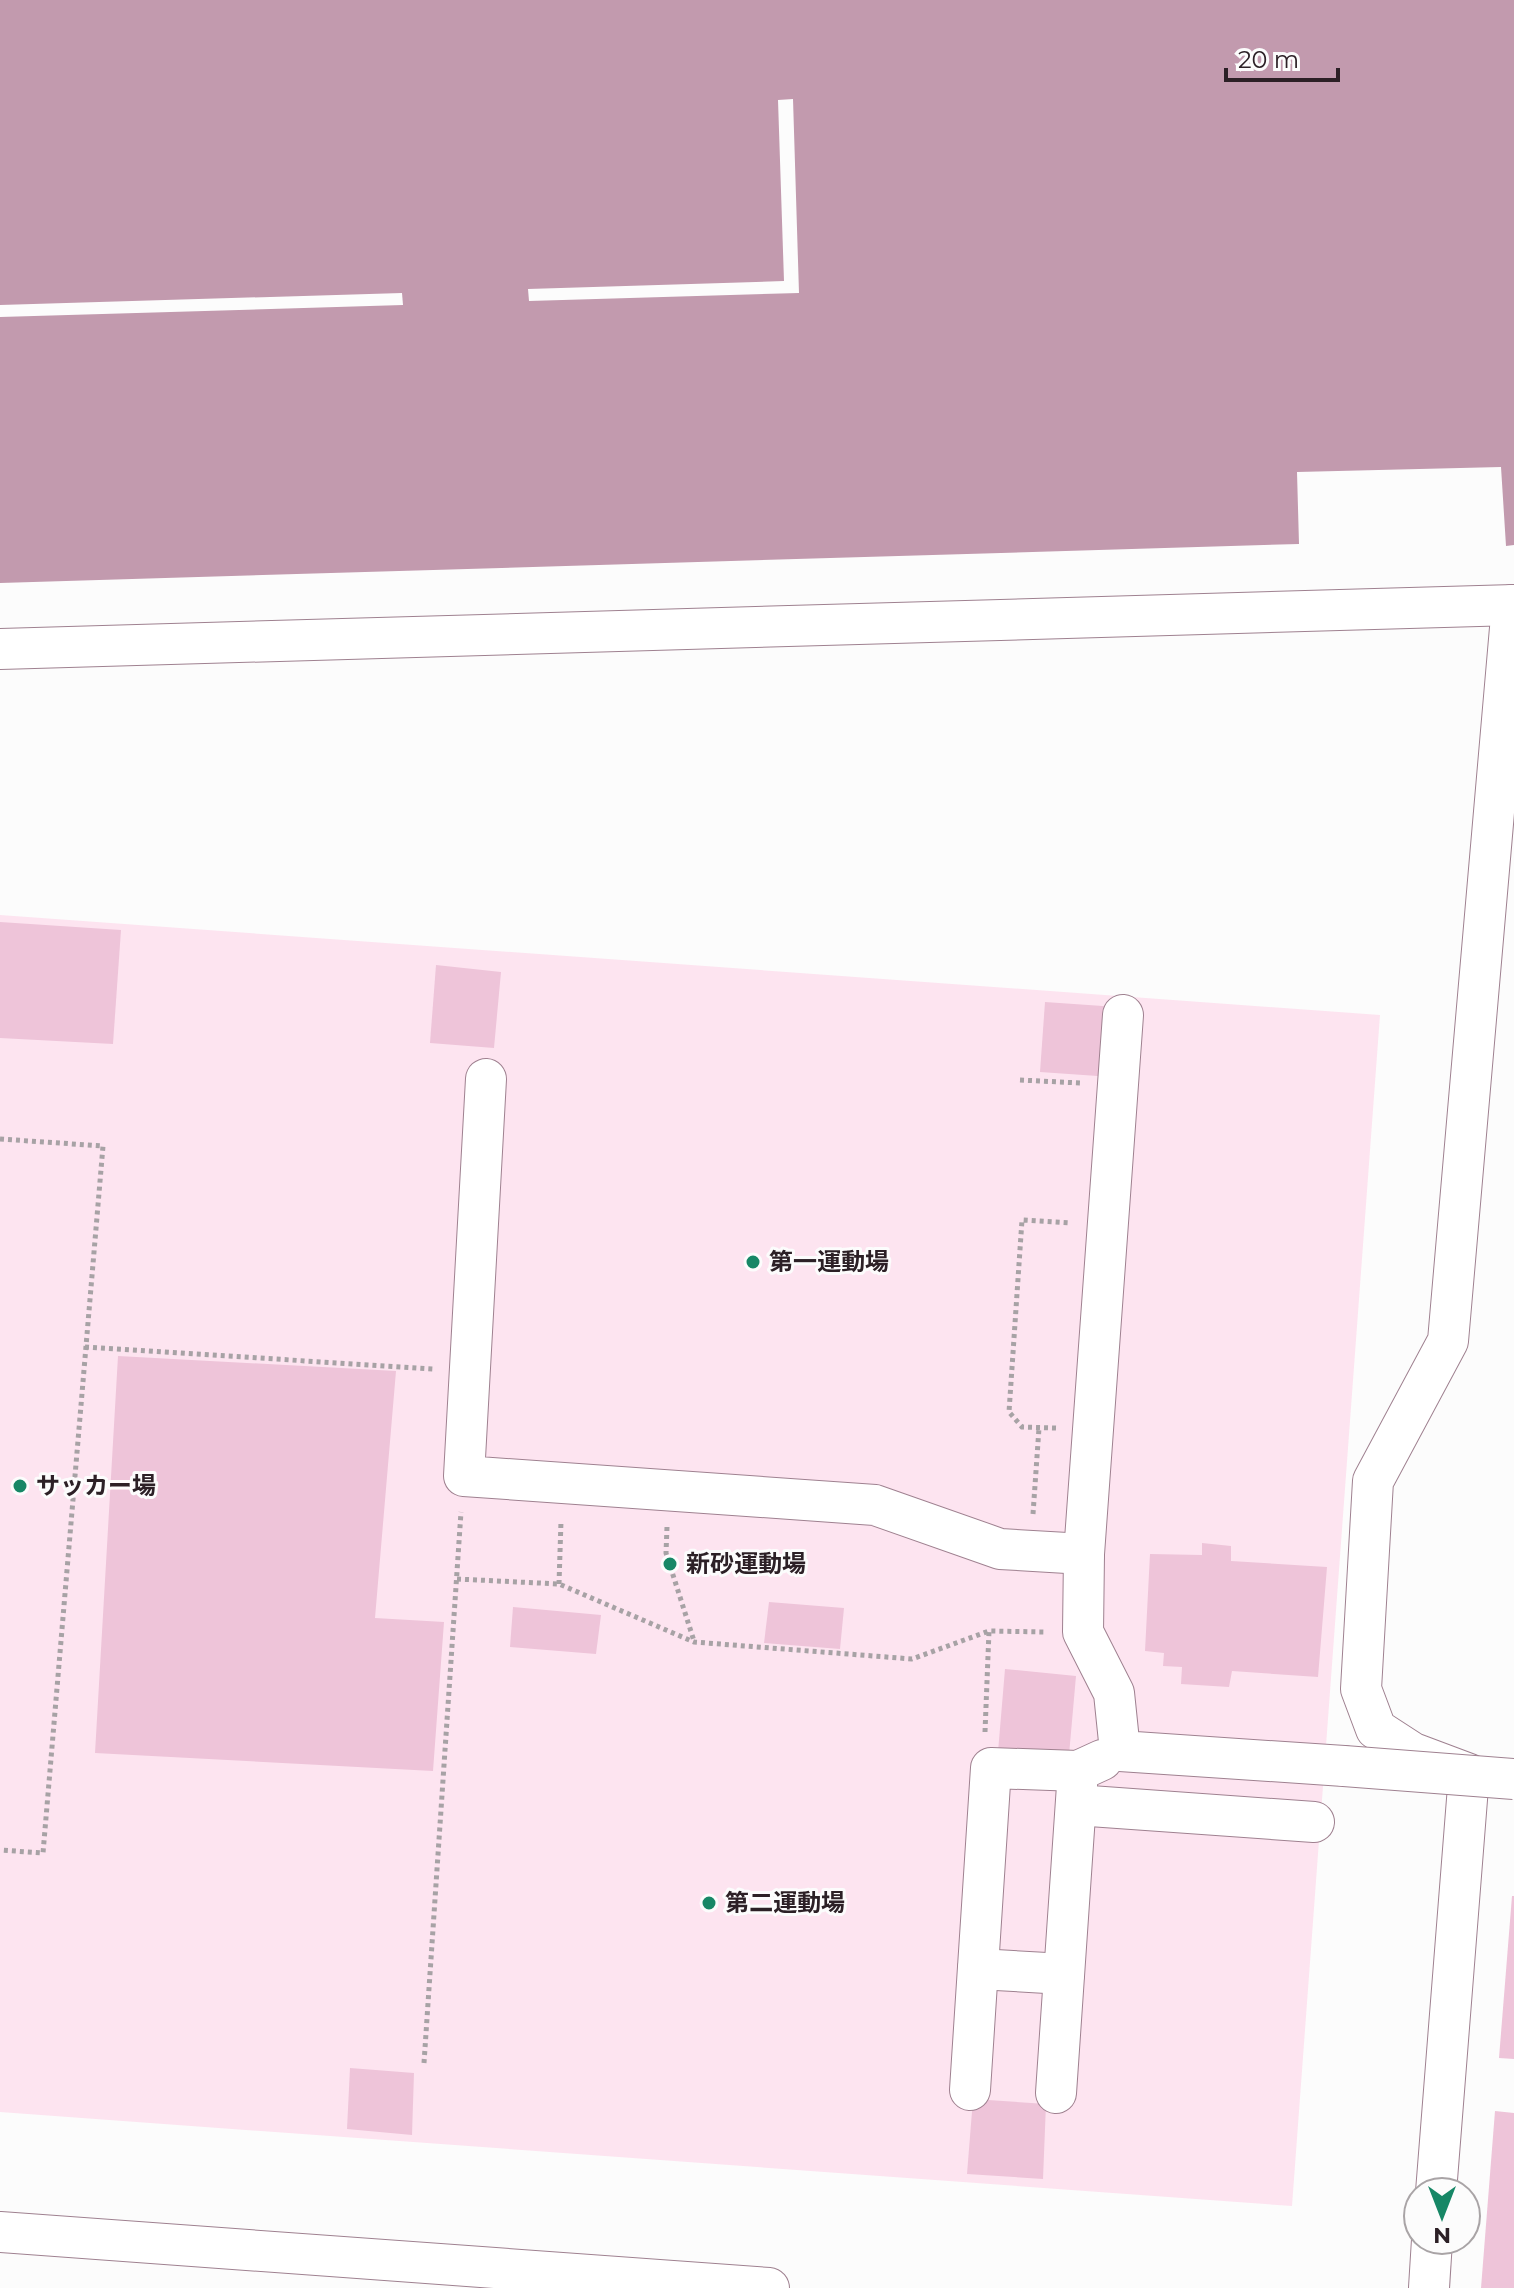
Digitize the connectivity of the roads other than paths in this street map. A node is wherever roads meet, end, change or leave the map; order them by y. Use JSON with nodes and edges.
{"nodes":[{"id":1,"x":1513,"y":605,"type":"edge"},
{"id":2,"x":0,"y":649,"type":"edge"},
{"id":3,"x":1123,"y":1015,"type":"dead end"},
{"id":4,"x":486,"y":1079,"type":"dead end"},
{"id":5,"x":1084,"y":1554,"type":"junction"},
{"id":6,"x":1120,"y":1751,"type":"junction"},
{"id":7,"x":1211,"y":1758,"type":"junction"},
{"id":8,"x":1514,"y":1779,"type":"edge"},
{"id":9,"x":1077,"y":1788,"type":"junction"},
{"id":10,"x":1206,"y":1813,"type":"junction"},
{"id":11,"x":1314,"y":1822,"type":"dead end"},
{"id":12,"x":978,"y":1969,"type":"junction"},
{"id":13,"x":1064,"y":1974,"type":"junction"},
{"id":14,"x":970,"y":2090,"type":"dead end"},
{"id":15,"x":1056,"y":2093,"type":"dead end"},
{"id":16,"x":1437,"y":2176,"type":"edge"},
{"id":17,"x":0,"y":2232,"type":"edge"},
{"id":18,"x":1431,"y":2256,"type":"edge"},
{"id":19,"x":769,"y":2288,"type":"edge"},
{"id":20,"x":1429,"y":2288,"type":"edge"}],
"edges":[{"from":1,"to":2,"type":"lane"},
{"from":1,"to":16,"type":"lane"},
{"from":3,"to":5,"type":"lane"},
{"from":4,"to":5,"type":"lane"},
{"from":5,"to":6,"type":"lane"},
{"from":6,"to":7,"type":"lane"},
{"from":6,"to":9,"type":"lane"},
{"from":7,"to":8,"type":"lane","bridge":true},
{"from":7,"to":10,"type":"lane"},
{"from":9,"to":10,"type":"lane"},
{"from":9,"to":12,"type":"lane"},
{"from":9,"to":13,"type":"lane"},
{"from":10,"to":11,"type":"lane"},
{"from":12,"to":13,"type":"lane"},
{"from":12,"to":14,"type":"lane"},
{"from":13,"to":15,"type":"lane"},
{"from":17,"to":19,"type":"lane"},
{"from":18,"to":20,"type":"lane"}]}
